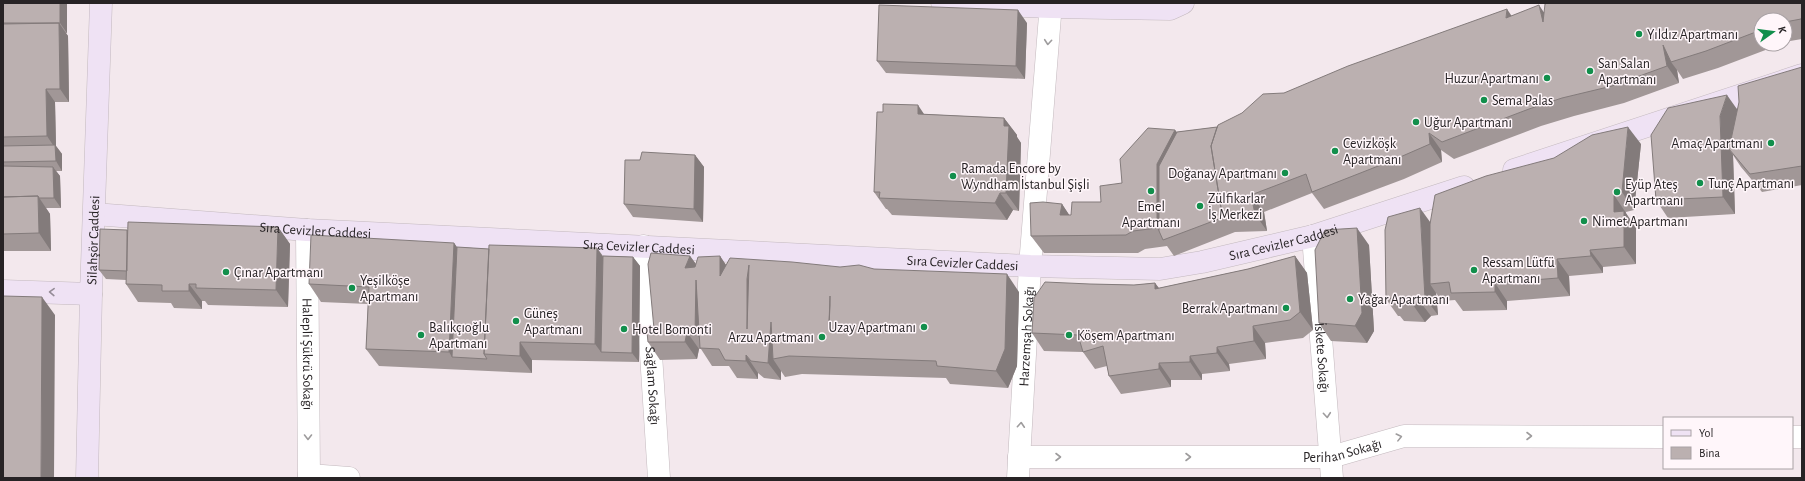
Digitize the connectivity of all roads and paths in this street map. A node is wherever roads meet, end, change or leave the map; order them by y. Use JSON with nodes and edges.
{"nodes":[{"id":1,"x":101,"y":3,"type":"edge"},
{"id":2,"x":942,"y":3,"type":"edge"},
{"id":3,"x":1183,"y":3,"type":"edge"},
{"id":4,"x":1051,"y":5,"type":"edge"},
{"id":5,"x":1802,"y":75,"type":"edge"},
{"id":6,"x":94,"y":214,"type":"junction"},
{"id":7,"x":307,"y":230,"type":"junction"},
{"id":8,"x":1313,"y":236,"type":"junction"},
{"id":9,"x":644,"y":246,"type":"junction"},
{"id":10,"x":1030,"y":266,"type":"junction"},
{"id":11,"x":3,"y":291,"type":"edge"},
{"id":12,"x":91,"y":294,"type":"junction"},
{"id":13,"x":1663,"y":437,"type":"edge"},
{"id":14,"x":1332,"y":467,"type":"edge"},
{"id":15,"x":1018,"y":468,"type":"edge"},
{"id":16,"x":309,"y":476,"type":"edge"},
{"id":17,"x":87,"y":478,"type":"edge"},
{"id":18,"x":349,"y":478,"type":"edge"},
{"id":19,"x":658,"y":478,"type":"edge"}],
"edges":[{"from":1,"to":6,"type":"street","name":"Silahşör Caddesi"},
{"from":2,"to":4,"type":"street"},
{"from":3,"to":4,"type":"street"},
{"from":4,"to":10,"type":"street","name":"Harzemşah Sokağı","one_way":true},
{"from":5,"to":8,"type":"street","name":"Sıra Cevizler Caddesi"},
{"from":6,"to":7,"type":"street","name":"Sıra Cevizler Caddesi"},
{"from":6,"to":12,"type":"street","name":"Silahşör Caddesi"},
{"from":7,"to":9,"type":"street","name":"Sıra Cevizler Caddesi"},
{"from":7,"to":16,"type":"street","name":"Halepli Şükrü Sokağı","one_way":true},
{"from":8,"to":10,"type":"street","name":"Sıra Cevizler Caddesi"},
{"from":8,"to":14,"type":"street","name":"İskete Sokağı","one_way":true},
{"from":9,"to":10,"type":"street","name":"Sıra Cevizler Caddesi"},
{"from":9,"to":19,"type":"street","name":"Sağlam Sokağı"},
{"from":15,"to":10,"type":"street","name":"Harzemşah Sokağı","one_way":true},
{"from":12,"to":11,"type":"street","one_way":true},
{"from":12,"to":17,"type":"street","name":"Silahşör Caddesi"},
{"from":14,"to":13,"type":"street","name":"Perihan Sokağı","one_way":true},
{"from":15,"to":14,"type":"street","name":"Perihan Sokağı","one_way":true},
{"from":16,"to":18,"type":"street"}]}
